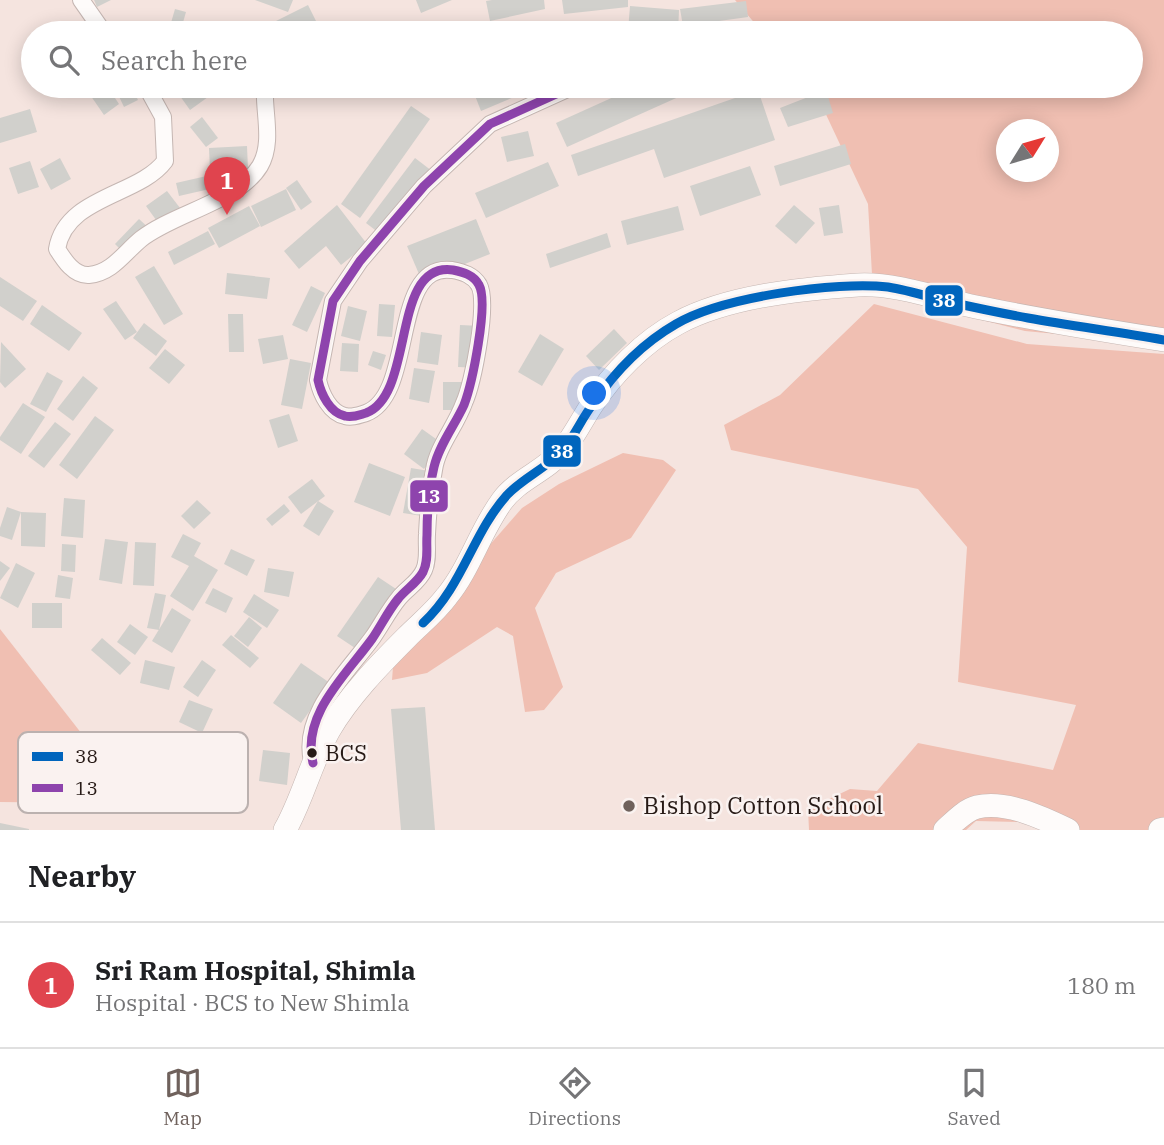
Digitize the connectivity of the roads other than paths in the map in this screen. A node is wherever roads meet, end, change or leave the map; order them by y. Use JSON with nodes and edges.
{"nodes":[{"id":1,"x":80,"y":0,"type":"edge"},
{"id":2,"x":95,"y":21,"type":"edge"},
{"id":3,"x":153,"y":98,"type":"edge"},
{"id":4,"x":265,"y":98,"type":"edge"},
{"id":5,"x":547,"y":98,"type":"edge"},
{"id":6,"x":1164,"y":340,"type":"edge"},
{"id":7,"x":313,"y":763,"type":"junction"},
{"id":8,"x":285,"y":830,"type":"edge"},
{"id":9,"x":945,"y":830,"type":"edge"},
{"id":10,"x":1068,"y":830,"type":"edge"}],
"edges":[{"from":1,"to":2,"type":"street"},
{"from":3,"to":4,"type":"street"},
{"from":5,"to":7,"type":"street"},
{"from":6,"to":7,"type":"highway"},
{"from":7,"to":8,"type":"highway"},
{"from":9,"to":10,"type":"highway"}]}
